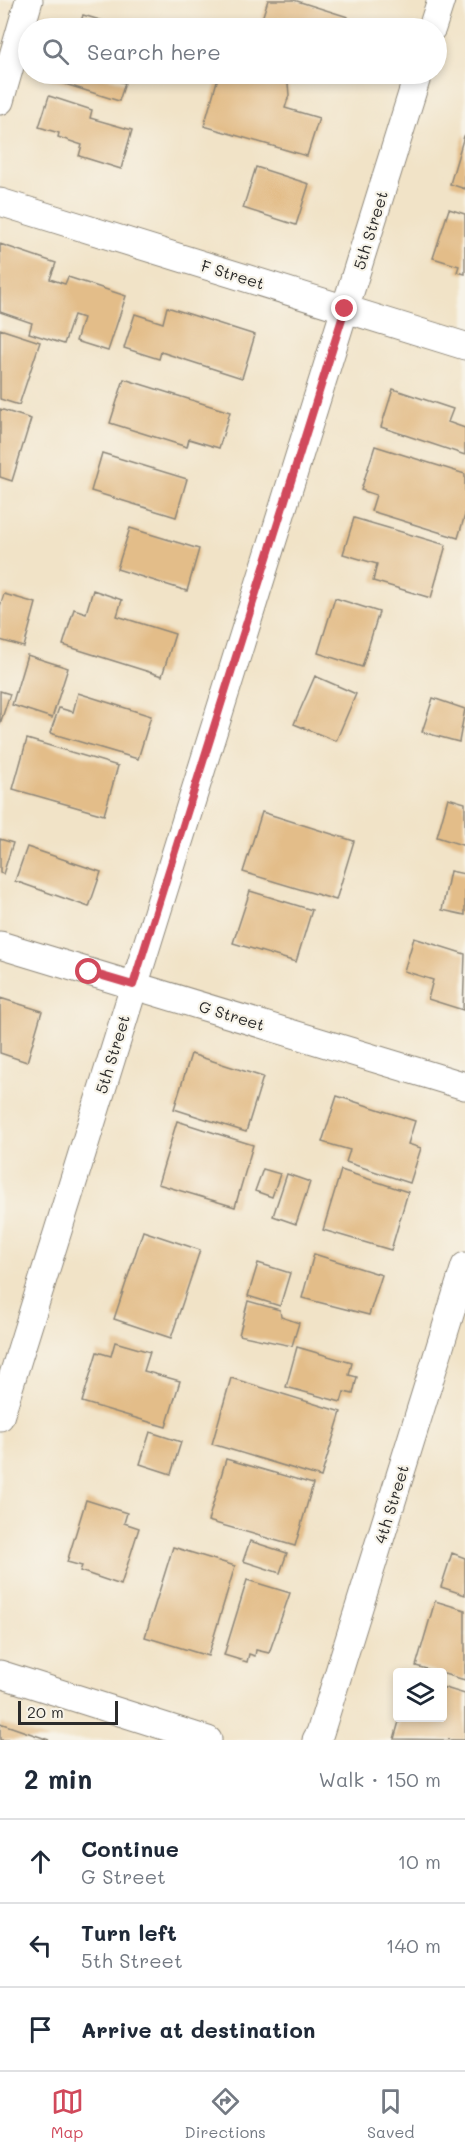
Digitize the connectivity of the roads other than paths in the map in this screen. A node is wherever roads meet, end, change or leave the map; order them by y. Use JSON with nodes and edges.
{"nodes":[{"id":1,"x":29,"y":0,"type":"edge"},
{"id":2,"x":441,"y":0,"type":"edge"},
{"id":3,"x":24,"y":18,"type":"edge"},
{"id":4,"x":435,"y":18,"type":"edge"},
{"id":5,"x":18,"y":38,"type":"edge"},
{"id":6,"x":415,"y":84,"type":"edge"},
{"id":7,"x":0,"y":101,"type":"edge"},
{"id":8,"x":0,"y":202,"type":"edge"},
{"id":9,"x":345,"y":309,"type":"junction"},
{"id":10,"x":465,"y":346,"type":"edge"},
{"id":11,"x":0,"y":945,"type":"edge"},
{"id":12,"x":133,"y":985,"type":"junction"},
{"id":13,"x":465,"y":1086,"type":"edge"},
{"id":14,"x":465,"y":1266,"type":"edge"},
{"id":15,"x":0,"y":1417,"type":"edge"},
{"id":16,"x":0,"y":1674,"type":"edge"},
{"id":17,"x":208,"y":1740,"type":"edge"},
{"id":18,"x":316,"y":1740,"type":"edge"}],
"edges":[{"from":1,"to":3,"type":"street"},
{"from":2,"to":4,"type":"street"},
{"from":5,"to":7,"type":"street"},
{"from":6,"to":9,"type":"street","name":"5th Street"},
{"from":8,"to":9,"type":"street","name":"F Street"},
{"from":9,"to":10,"type":"street","name":"F Street"},
{"from":9,"to":12,"type":"street","name":"5th Street"},
{"from":11,"to":12,"type":"street","name":"G Street"},
{"from":12,"to":13,"type":"street","name":"G Street"},
{"from":12,"to":15,"type":"street","name":"5th Street"},
{"from":14,"to":18,"type":"street","name":"4th Street"},
{"from":16,"to":17,"type":"street"}]}
